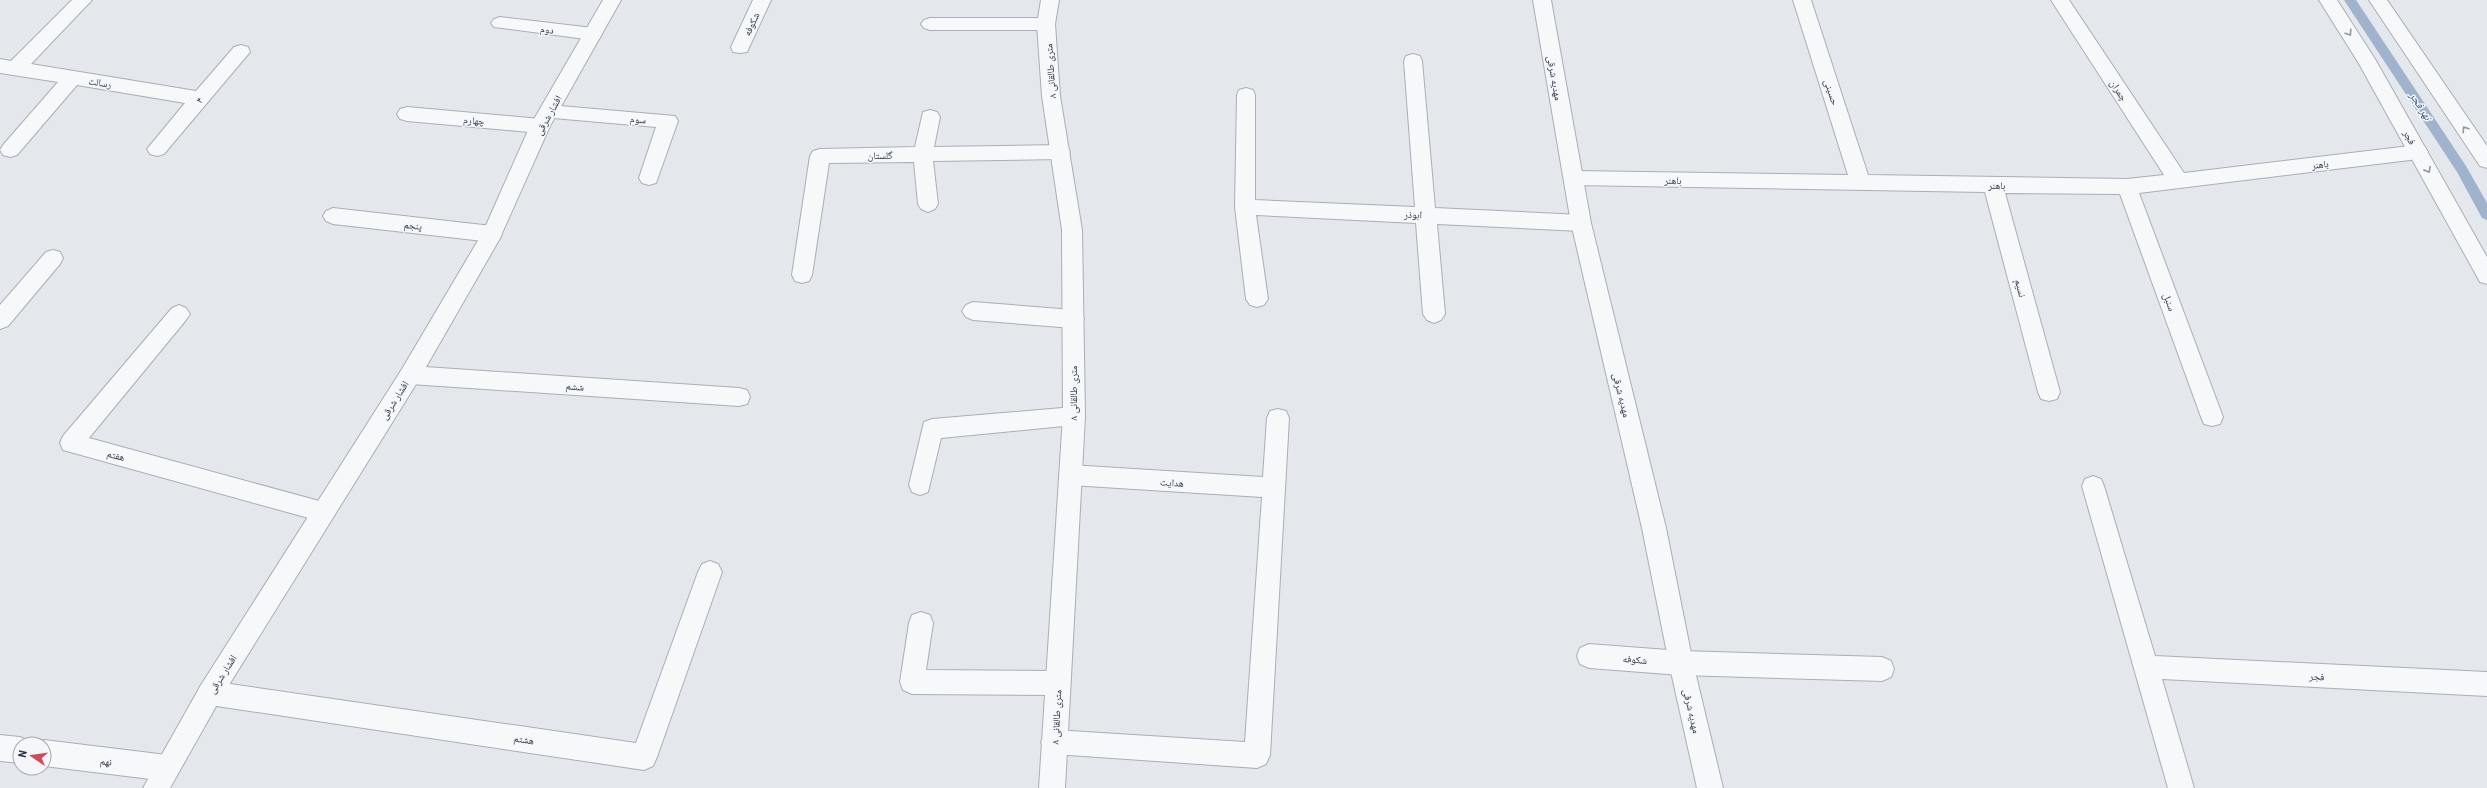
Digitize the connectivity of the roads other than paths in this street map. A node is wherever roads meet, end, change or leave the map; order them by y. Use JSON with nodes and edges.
{"nodes":[{"id":1,"x":83,"y":0,"type":"edge"},
{"id":2,"x":612,"y":0,"type":"edge"},
{"id":3,"x":762,"y":0,"type":"edge"},
{"id":4,"x":1050,"y":0,"type":"edge"},
{"id":5,"x":1542,"y":0,"type":"edge"},
{"id":6,"x":1802,"y":0,"type":"edge"},
{"id":7,"x":2060,"y":0,"type":"edge"},
{"id":8,"x":2328,"y":0,"type":"edge"},
{"id":9,"x":2378,"y":0,"type":"edge"},
{"id":10,"x":500,"y":23,"type":"dead end"},
{"id":11,"x":930,"y":24,"type":"dead end"},
{"id":12,"x":1046,"y":24,"type":"junction"},
{"id":13,"x":594,"y":34,"type":"junction"},
{"id":14,"x":740,"y":47,"type":"dead end"},
{"id":15,"x":241,"y":52,"type":"dead end"},
{"id":16,"x":1413,"y":61,"type":"dead end"},
{"id":17,"x":8,"y":67,"type":"edge"},
{"id":18,"x":73,"y":78,"type":"junction"},
{"id":19,"x":1246,"y":95,"type":"dead end"},
{"id":20,"x":200,"y":99,"type":"junction"},
{"id":21,"x":407,"y":114,"type":"dead end"},
{"id":22,"x":930,"y":117,"type":"dead end"},
{"id":23,"x":545,"y":119,"type":"junction"},
{"id":24,"x":157,"y":149,"type":"dead end"},
{"id":25,"x":10,"y":150,"type":"dead end"},
{"id":26,"x":1060,"y":152,"type":"junction"},
{"id":27,"x":2418,"y":152,"type":"junction"},
{"id":28,"x":923,"y":155,"type":"junction"},
{"id":29,"x":2487,"y":161,"type":"edge"},
{"id":30,"x":649,"y":178,"type":"dead end"},
{"id":31,"x":1574,"y":178,"type":"junction"},
{"id":32,"x":2178,"y":180,"type":"junction"},
{"id":33,"x":1861,"y":184,"type":"junction"},
{"id":34,"x":1993,"y":185,"type":"junction"},
{"id":35,"x":2127,"y":187,"type":"junction"},
{"id":36,"x":928,"y":204,"type":"dead end"},
{"id":37,"x":1245,"y":207,"type":"junction"},
{"id":38,"x":1426,"y":214,"type":"junction"},
{"id":39,"x":333,"y":216,"type":"dead end"},
{"id":40,"x":1581,"y":223,"type":"junction"},
{"id":41,"x":492,"y":234,"type":"junction"},
{"id":42,"x":53,"y":258,"type":"dead end"},
{"id":43,"x":802,"y":275,"type":"dead end"},
{"id":44,"x":2487,"y":276,"type":"edge"},
{"id":45,"x":1257,"y":299,"type":"dead end"},
{"id":46,"x":973,"y":311,"type":"dead end"},
{"id":47,"x":179,"y":314,"type":"dead end"},
{"id":48,"x":1434,"y":314,"type":"dead end"},
{"id":49,"x":1073,"y":319,"type":"junction"},
{"id":50,"x":0,"y":320,"type":"edge"},
{"id":51,"x":410,"y":375,"type":"junction"},
{"id":52,"x":2049,"y":392,"type":"dead end"},
{"id":53,"x":739,"y":397,"type":"dead end"},
{"id":54,"x":1074,"y":416,"type":"junction"},
{"id":55,"x":2212,"y":417,"type":"dead end"},
{"id":56,"x":1278,"y":418,"type":"dead end"},
{"id":57,"x":1070,"y":475,"type":"junction"},
{"id":58,"x":920,"y":485,"type":"dead end"},
{"id":59,"x":2092,"y":486,"type":"dead end"},
{"id":60,"x":1274,"y":488,"type":"junction"},
{"id":61,"x":323,"y":512,"type":"junction"},
{"id":62,"x":710,"y":572,"type":"dead end"},
{"id":63,"x":921,"y":623,"type":"dead end"},
{"id":64,"x":1589,"y":656,"type":"dead end"},
{"id":65,"x":1681,"y":663,"type":"junction"},
{"id":66,"x":2147,"y":667,"type":"junction"},
{"id":67,"x":1882,"y":669,"type":"dead end"},
{"id":68,"x":1057,"y":683,"type":"junction"},
{"id":69,"x":2487,"y":684,"type":"edge"},
{"id":70,"x":210,"y":693,"type":"junction"},
{"id":71,"x":1054,"y":742,"type":"junction"},
{"id":72,"x":0,"y":748,"type":"edge"},
{"id":73,"x":12,"y":749,"type":"edge"},
{"id":74,"x":52,"y":755,"type":"edge"},
{"id":75,"x":162,"y":778,"type":"edge"},
{"id":76,"x":1052,"y":788,"type":"edge"},
{"id":77,"x":1710,"y":788,"type":"edge"},
{"id":78,"x":2181,"y":788,"type":"edge"}],
"edges":[{"from":1,"to":17,"type":"street"},
{"from":2,"to":13,"type":"street","name":"افشار شرقی"},
{"from":3,"to":14,"type":"street","name":"شکوفه"},
{"from":4,"to":12,"type":"street","name":"۸ متری طالقانی"},
{"from":5,"to":31,"type":"street","name":"مهدیه شرقی"},
{"from":6,"to":33,"type":"street","name":"حسینی"},
{"from":7,"to":32,"type":"street","name":"چمران"},
{"from":8,"to":27,"type":"street","name":"فجر","one_way":true},
{"from":29,"to":9,"type":"street","one_way":true},
{"from":10,"to":13,"type":"street","name":"دوم"},
{"from":11,"to":12,"type":"street"},
{"from":12,"to":26,"type":"street","name":"۸ متری طالقانی"},
{"from":13,"to":23,"type":"street","name":"افشار شرقی"},
{"from":15,"to":20,"type":"street","name":"۴"},
{"from":16,"to":38,"type":"street"},
{"from":17,"to":18,"type":"street","name":"رسالت"},
{"from":18,"to":20,"type":"street","name":"رسالت"},
{"from":18,"to":25,"type":"street"},
{"from":19,"to":37,"type":"street"},
{"from":20,"to":24,"type":"street","name":"۴"},
{"from":21,"to":23,"type":"street","name":"چهارم"},
{"from":22,"to":28,"type":"street"},
{"from":23,"to":30,"type":"street","name":"سوم"},
{"from":23,"to":41,"type":"street","name":"افشار شرقی"},
{"from":26,"to":28,"type":"street","name":"گلستان"},
{"from":26,"to":49,"type":"street","name":"۸ متری طالقانی"},
{"from":27,"to":32,"type":"street","name":"باهنر"},
{"from":27,"to":44,"type":"street","name":"فجر","one_way":true},
{"from":28,"to":36,"type":"street"},
{"from":28,"to":43,"type":"street","name":"گلستان"},
{"from":31,"to":33,"type":"street","name":"باهنر"},
{"from":31,"to":40,"type":"street","name":"مهدیه شرقی"},
{"from":32,"to":35,"type":"street","name":"باهنر"},
{"from":33,"to":34,"type":"street","name":"باهنر"},
{"from":34,"to":35,"type":"street","name":"باهنر"},
{"from":34,"to":52,"type":"street","name":"نسیم"},
{"from":35,"to":55,"type":"street","name":"سنبل"},
{"from":37,"to":38,"type":"street","name":"ابوذر"},
{"from":37,"to":45,"type":"street"},
{"from":38,"to":40,"type":"street","name":"ابوذر"},
{"from":38,"to":48,"type":"street"},
{"from":39,"to":41,"type":"street","name":"پنجم"},
{"from":40,"to":65,"type":"street","name":"مهدیه شرقی"},
{"from":41,"to":51,"type":"street","name":"افشار شرقی"},
{"from":42,"to":50,"type":"street"},
{"from":46,"to":49,"type":"street"},
{"from":47,"to":61,"type":"street","name":"هفتم"},
{"from":49,"to":54,"type":"street","name":"۸ متری طالقانی"},
{"from":51,"to":53,"type":"street","name":"ششم"},
{"from":51,"to":61,"type":"street","name":"افشار شرقی"},
{"from":54,"to":57,"type":"street","name":"۸ متری طالقانی"},
{"from":54,"to":58,"type":"street"},
{"from":56,"to":60,"type":"street"},
{"from":57,"to":60,"type":"street","name":"هدایت"},
{"from":57,"to":68,"type":"street","name":"۸ متری طالقانی"},
{"from":59,"to":66,"type":"street"},
{"from":60,"to":71,"type":"street"},
{"from":61,"to":70,"type":"street","name":"افشار شرقی"},
{"from":62,"to":70,"type":"street","name":"هشتم"},
{"from":63,"to":68,"type":"street"},
{"from":64,"to":65,"type":"street","name":"شکوفه"},
{"from":65,"to":67,"type":"street","name":"شکوفه"},
{"from":65,"to":77,"type":"street","name":"مهدیه شرقی"},
{"from":66,"to":69,"type":"street","name":"فجر"},
{"from":66,"to":78,"type":"street"},
{"from":68,"to":71,"type":"street","name":"۸ متری طالقانی"},
{"from":70,"to":75,"type":"street","name":"افشار شرقی"},
{"from":71,"to":76,"type":"street","name":"۸ متری طالقانی"},
{"from":72,"to":73,"type":"street"},
{"from":74,"to":75,"type":"street","name":"نهم"}]}
